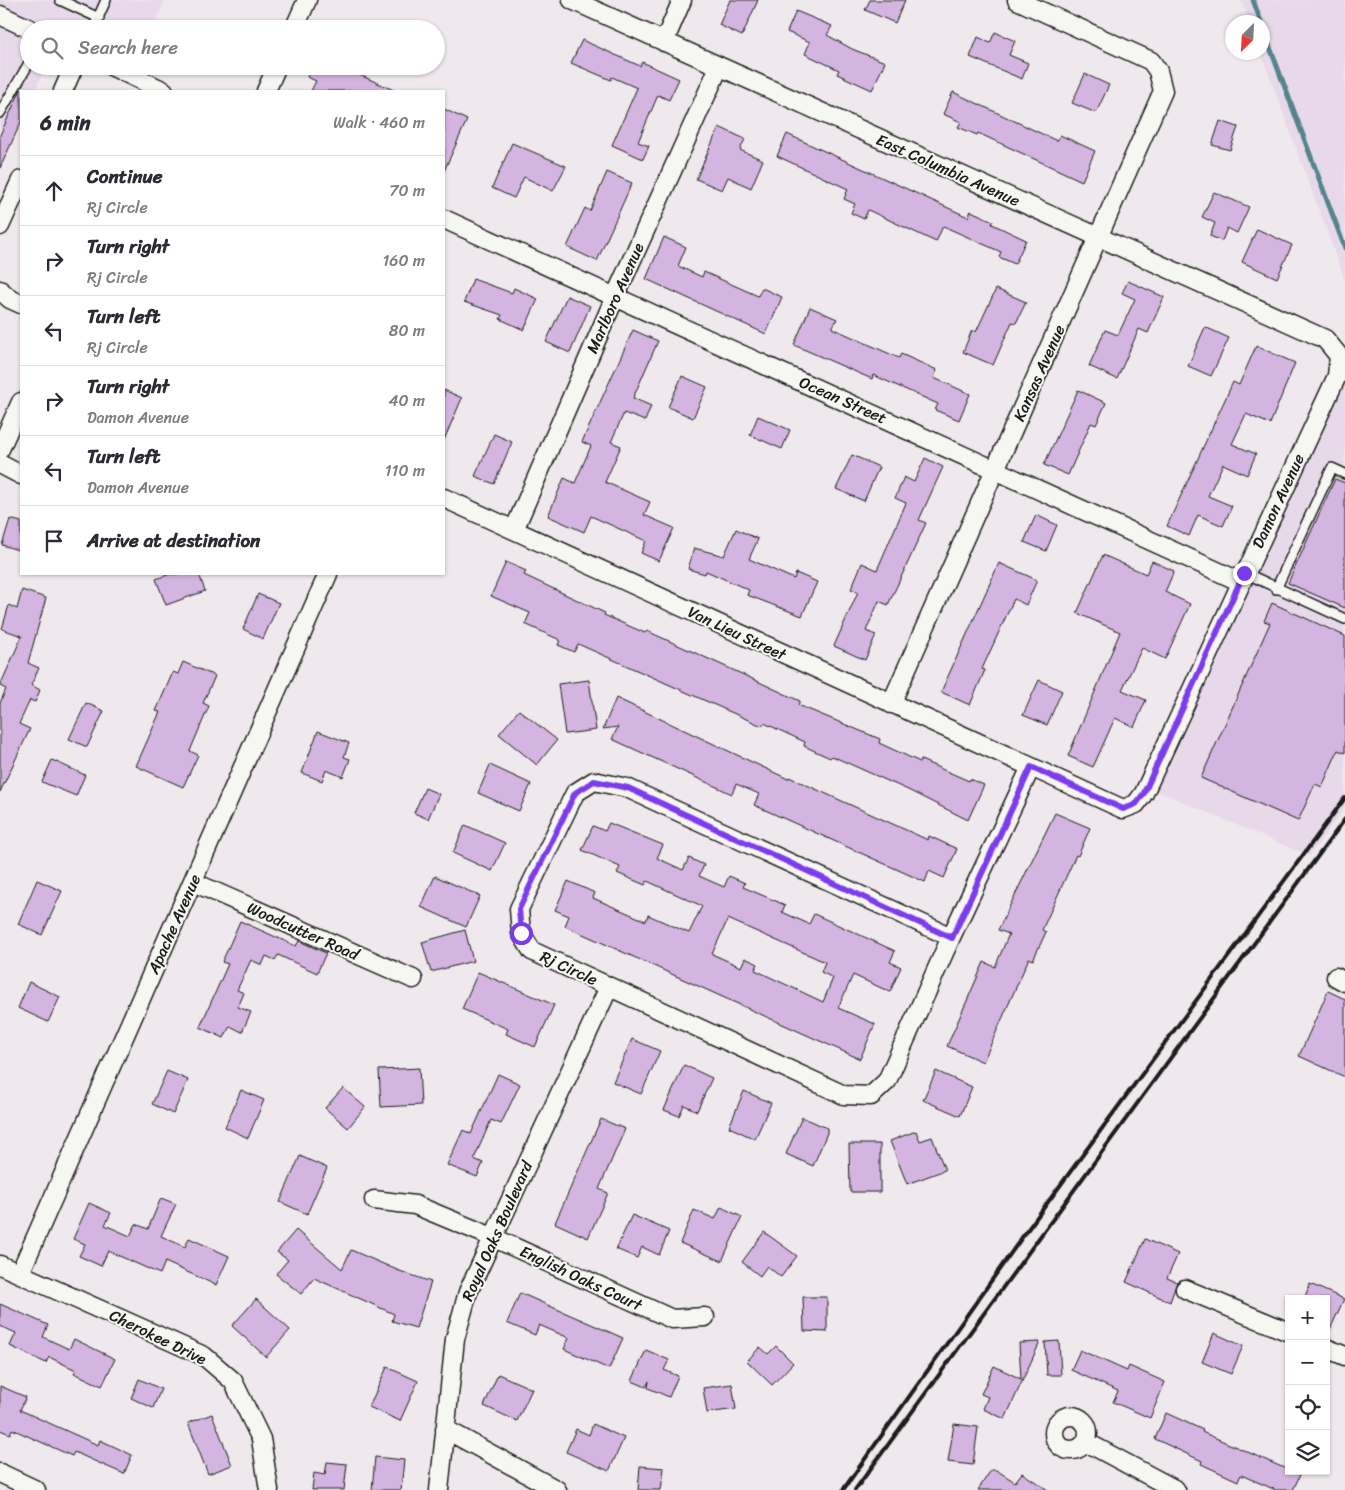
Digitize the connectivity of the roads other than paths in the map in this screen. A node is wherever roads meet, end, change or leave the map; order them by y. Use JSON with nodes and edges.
{"nodes":[{"id":1,"x":60,"y":0,"type":"edge"},
{"id":2,"x":106,"y":0,"type":"edge"},
{"id":3,"x":307,"y":0,"type":"edge"},
{"id":4,"x":572,"y":0,"type":"edge"},
{"id":5,"x":682,"y":0,"type":"edge"},
{"id":6,"x":1017,"y":0,"type":"edge"},
{"id":7,"x":0,"y":15,"type":"edge"},
{"id":8,"x":99,"y":18,"type":"joint"},
{"id":9,"x":298,"y":20,"type":"edge"},
{"id":10,"x":20,"y":24,"type":"edge"},
{"id":11,"x":664,"y":42,"type":"junction"},
{"id":12,"x":719,"y":67,"type":"junction"},
{"id":13,"x":22,"y":75,"type":"edge"},
{"id":14,"x":70,"y":75,"type":"edge"},
{"id":15,"x":130,"y":75,"type":"edge"},
{"id":16,"x":273,"y":75,"type":"edge"},
{"id":17,"x":63,"y":90,"type":"edge"},
{"id":18,"x":162,"y":90,"type":"edge"},
{"id":19,"x":266,"y":90,"type":"edge"},
{"id":20,"x":0,"y":113,"type":"edge"},
{"id":21,"x":20,"y":182,"type":"edge"},
{"id":22,"x":445,"y":219,"type":"edge"},
{"id":23,"x":0,"y":226,"type":"edge"},
{"id":24,"x":1100,"y":238,"type":"junction"},
{"id":25,"x":615,"y":297,"type":"junction"},
{"id":26,"x":1325,"y":339,"type":"joint"},
{"id":27,"x":20,"y":404,"type":"edge"},
{"id":28,"x":0,"y":449,"type":"edge"},
{"id":29,"x":0,"y":464,"type":"edge"},
{"id":30,"x":996,"y":469,"type":"junction"},
{"id":31,"x":20,"y":474,"type":"edge"},
{"id":32,"x":1345,"y":474,"type":"edge"},
{"id":33,"x":445,"y":498,"type":"edge"},
{"id":34,"x":514,"y":530,"type":"junction"},
{"id":35,"x":328,"y":575,"type":"edge"},
{"id":36,"x":1243,"y":578,"type":"junction"},
{"id":37,"x":1276,"y":589,"type":"junction"},
{"id":38,"x":1345,"y":619,"type":"edge"},
{"id":39,"x":890,"y":704,"type":"junction"},
{"id":40,"x":1031,"y":767,"type":"junction"},
{"id":41,"x":192,"y":882,"type":"junction"},
{"id":42,"x":952,"y":938,"type":"junction"},
{"id":43,"x":412,"y":980,"type":"dead end"},
{"id":44,"x":609,"y":987,"type":"junction"},
{"id":45,"x":374,"y":1200,"type":"dead end"},
{"id":46,"x":492,"y":1237,"type":"junction"},
{"id":47,"x":0,"y":1264,"type":"edge"},
{"id":48,"x":20,"y":1273,"type":"junction"},
{"id":49,"x":1185,"y":1289,"type":"dead end"},
{"id":50,"x":705,"y":1317,"type":"dead end"},
{"id":51,"x":1285,"y":1330,"type":"edge"},
{"id":52,"x":1330,"y":1350,"type":"edge"},
{"id":53,"x":1345,"y":1356,"type":"edge"},
{"id":54,"x":445,"y":1428,"type":"junction"},
{"id":55,"x":1086,"y":1442,"type":"dead end"},
{"id":56,"x":0,"y":1473,"type":"edge"},
{"id":57,"x":36,"y":1490,"type":"edge"},
{"id":58,"x":269,"y":1490,"type":"edge"},
{"id":59,"x":439,"y":1490,"type":"edge"},
{"id":60,"x":557,"y":1490,"type":"edge"},
{"id":61,"x":1176,"y":1490,"type":"edge"}],
"edges":[{"from":1,"to":8,"type":"lane"},
{"from":2,"to":8,"type":"lane"},
{"from":3,"to":9,"type":"street"},
{"from":4,"to":11,"type":"street","name":"East Columbia Avenue"},
{"from":5,"to":11,"type":"street"},
{"from":6,"to":24,"type":"street","name":"Kansas Avenue"},
{"from":7,"to":10,"type":"street"},
{"from":11,"to":12,"type":"street","name":"East Columbia Avenue"},
{"from":12,"to":24,"type":"street","name":"East Columbia Avenue"},
{"from":12,"to":25,"type":"street","name":"Marlboro Avenue"},
{"from":13,"to":20,"type":"lane"},
{"from":14,"to":17,"type":"street"},
{"from":15,"to":18,"type":"street"},
{"from":16,"to":19,"type":"street"},
{"from":21,"to":23,"type":"street"},
{"from":22,"to":25,"type":"street","name":"Ocean Street"},
{"from":24,"to":26,"type":"street","name":"East Columbia Avenue"},
{"from":24,"to":30,"type":"street","name":"Kansas Avenue"},
{"from":25,"to":30,"type":"street","name":"Ocean Street"},
{"from":25,"to":34,"type":"street","name":"Marlboro Avenue"},
{"from":26,"to":36,"type":"street","name":"Damon Avenue"},
{"from":27,"to":28,"type":"street"},
{"from":29,"to":31,"type":"street"},
{"from":30,"to":36,"type":"street","name":"Ocean Street"},
{"from":30,"to":39,"type":"street","name":"Kansas Avenue"},
{"from":32,"to":37,"type":"lane"},
{"from":33,"to":34,"type":"street","name":"Van Lieu Street"},
{"from":34,"to":39,"type":"street","name":"Van Lieu Street"},
{"from":35,"to":41,"type":"street","name":"Apache Avenue"},
{"from":36,"to":37,"type":"lane"},
{"from":36,"to":40,"type":"street","name":"Damon Avenue"},
{"from":37,"to":38,"type":"lane"},
{"from":39,"to":40,"type":"street","name":"Van Lieu Street"},
{"from":40,"to":42,"type":"street","name":"Rj Circle"},
{"from":41,"to":43,"type":"street","name":"Woodcutter Road"},
{"from":41,"to":48,"type":"street","name":"Apache Avenue"},
{"from":42,"to":44,"type":"street","name":"Rj Circle"},
{"from":42,"to":44,"type":"street","name":"Rj Circle"},
{"from":44,"to":46,"type":"street","name":"Royal Oaks Boulevard"},
{"from":45,"to":46,"type":"street","name":"English Oaks Court"},
{"from":46,"to":50,"type":"street","name":"English Oaks Court"},
{"from":46,"to":54,"type":"street","name":"Royal Oaks Boulevard"},
{"from":47,"to":48,"type":"street","name":"Cherokee Drive"},
{"from":48,"to":58,"type":"street","name":"Cherokee Drive"},
{"from":49,"to":51,"type":"street"},
{"from":52,"to":53,"type":"street"},
{"from":54,"to":59,"type":"street","name":"Royal Oaks Boulevard"},
{"from":54,"to":60,"type":"street"},
{"from":55,"to":61,"type":"street"},
{"from":56,"to":57,"type":"street"}]}
